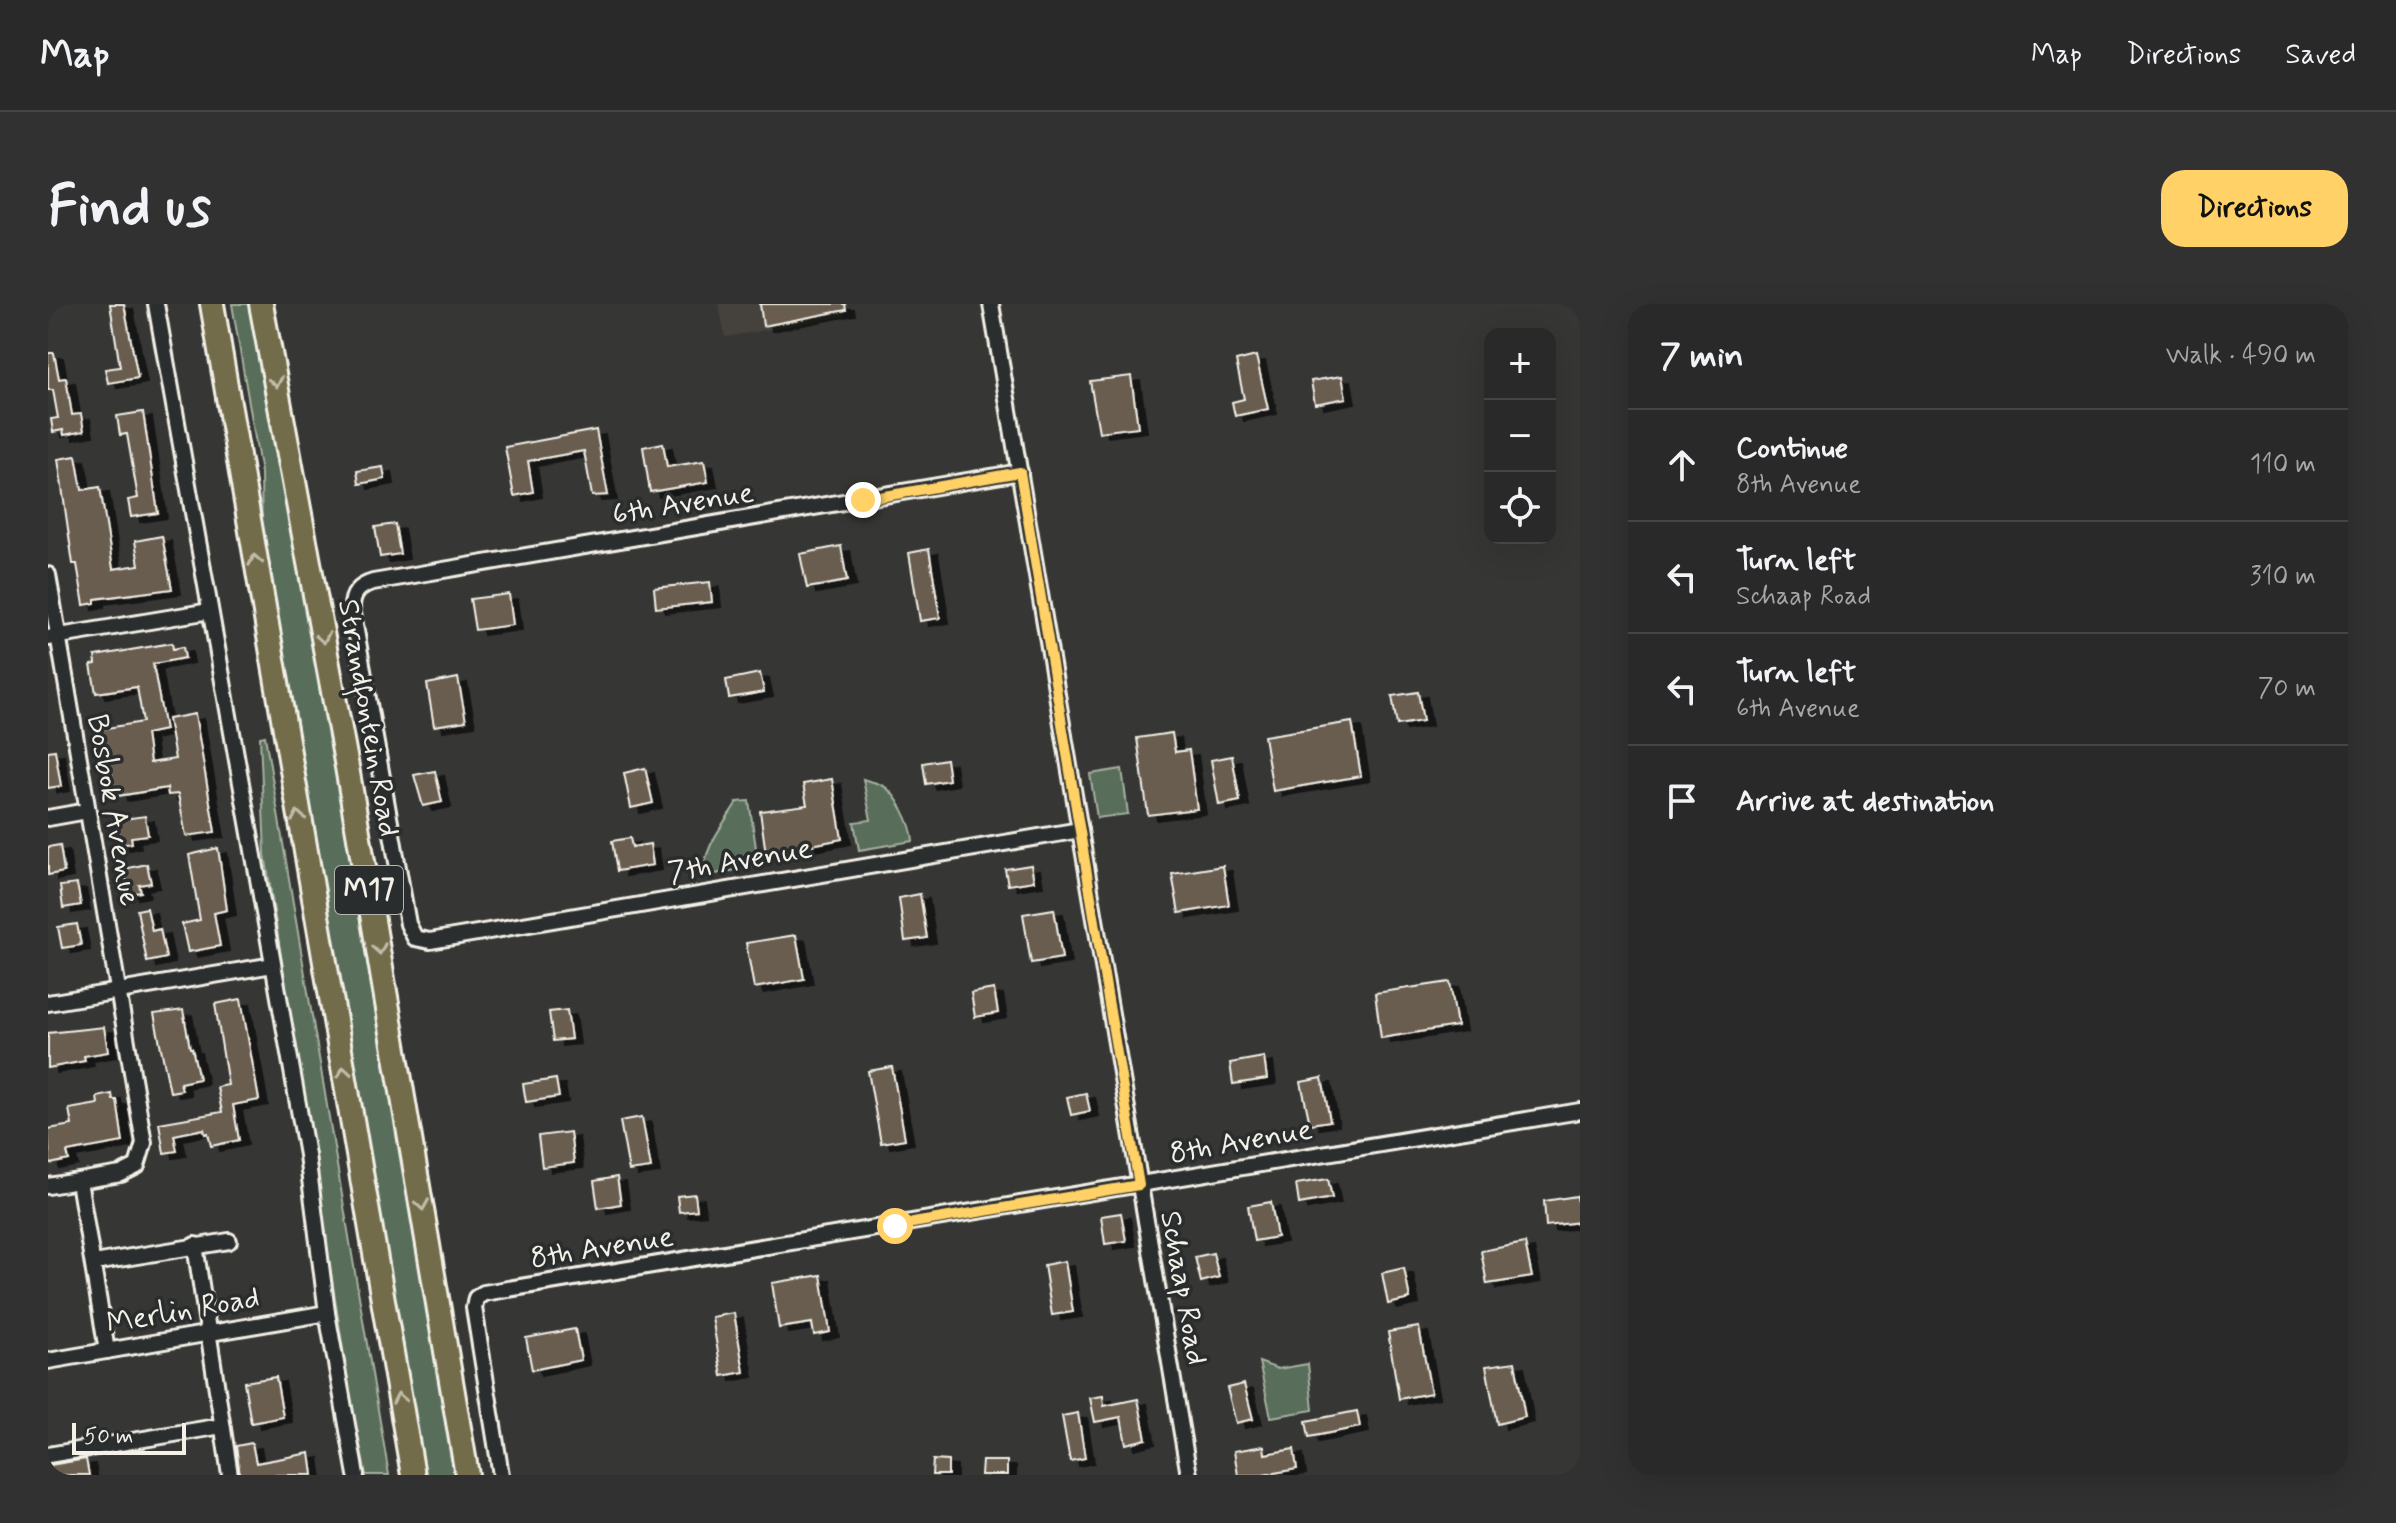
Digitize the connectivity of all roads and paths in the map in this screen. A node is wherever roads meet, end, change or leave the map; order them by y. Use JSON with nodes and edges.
{"nodes":[{"id":1,"x":156,"y":304,"type":"edge"},
{"id":2,"x":212,"y":304,"type":"edge"},
{"id":3,"x":261,"y":304,"type":"edge"},
{"id":4,"x":991,"y":304,"type":"edge"},
{"id":5,"x":1020,"y":472,"type":"junction"},
{"id":6,"x":48,"y":575,"type":"edge"},
{"id":7,"x":210,"y":611,"type":"junction"},
{"id":8,"x":53,"y":637,"type":"edge"},
{"id":9,"x":87,"y":811,"type":"junction"},
{"id":10,"x":48,"y":818,"type":"edge"},
{"id":11,"x":1080,"y":830,"type":"junction"},
{"id":12,"x":411,"y":933,"type":"joint"},
{"id":13,"x":273,"y":965,"type":"junction"},
{"id":14,"x":118,"y":992,"type":"junction"},
{"id":15,"x":48,"y":1003,"type":"edge"},
{"id":16,"x":1580,"y":1111,"type":"edge"},
{"id":17,"x":79,"y":1181,"type":"junction"},
{"id":18,"x":1139,"y":1185,"type":"junction"},
{"id":19,"x":48,"y":1186,"type":"edge"},
{"id":20,"x":229,"y":1241,"type":"dead end"},
{"id":21,"x":195,"y":1245,"type":"junction"},
{"id":22,"x":94,"y":1263,"type":"junction"},
{"id":23,"x":327,"y":1313,"type":"junction"},
{"id":24,"x":207,"y":1333,"type":"junction"},
{"id":25,"x":107,"y":1351,"type":"junction"},
{"id":26,"x":48,"y":1361,"type":"edge"},
{"id":27,"x":222,"y":1426,"type":"junction"},
{"id":28,"x":48,"y":1455,"type":"edge"},
{"id":29,"x":230,"y":1475,"type":"edge"},
{"id":30,"x":356,"y":1475,"type":"edge"},
{"id":31,"x":413,"y":1475,"type":"edge"},
{"id":32,"x":467,"y":1475,"type":"edge"},
{"id":33,"x":501,"y":1475,"type":"edge"},
{"id":34,"x":1189,"y":1475,"type":"edge"}],
"edges":[{"from":1,"to":7,"type":"street"},
{"from":31,"to":2,"type":"main road","number":"M17","one_way":true},
{"from":3,"to":32,"type":"main road","name":"Strandfontein Road","number":"M17","one_way":true},
{"from":4,"to":5,"type":"street","name":"Schaap Road"},
{"from":5,"to":11,"type":"street","name":"Schaap Road"},
{"from":5,"to":12,"type":"street","name":"6th Avenue"},
{"from":6,"to":8,"type":"street","name":"Bosbok Avenue"},
{"from":7,"to":8,"type":"street"},
{"from":7,"to":13,"type":"street"},
{"from":8,"to":9,"type":"street","name":"Bosbok Avenue"},
{"from":9,"to":10,"type":"street"},
{"from":9,"to":14,"type":"street","name":"Bosbok Avenue"},
{"from":11,"to":12,"type":"street","name":"7th Avenue"},
{"from":11,"to":18,"type":"street","name":"Schaap Road"},
{"from":13,"to":14,"type":"street"},
{"from":13,"to":23,"type":"street"},
{"from":14,"to":15,"type":"street"},
{"from":14,"to":17,"type":"street","name":"Bosbok Avenue"},
{"from":16,"to":18,"type":"street","name":"8th Avenue"},
{"from":17,"to":19,"type":"street"},
{"from":17,"to":22,"type":"street"},
{"from":18,"to":33,"type":"street","name":"8th Avenue"},
{"from":18,"to":34,"type":"street","name":"Schaap Road"},
{"from":20,"to":21,"type":"street"},
{"from":21,"to":22,"type":"street"},
{"from":21,"to":24,"type":"street"},
{"from":22,"to":25,"type":"street"},
{"from":23,"to":24,"type":"street","name":"Merlin Road"},
{"from":23,"to":30,"type":"street"},
{"from":24,"to":25,"type":"street","name":"Merlin Road"},
{"from":24,"to":27,"type":"street"},
{"from":25,"to":26,"type":"street","name":"Merlin Road"},
{"from":27,"to":28,"type":"street"},
{"from":27,"to":29,"type":"street"}]}
